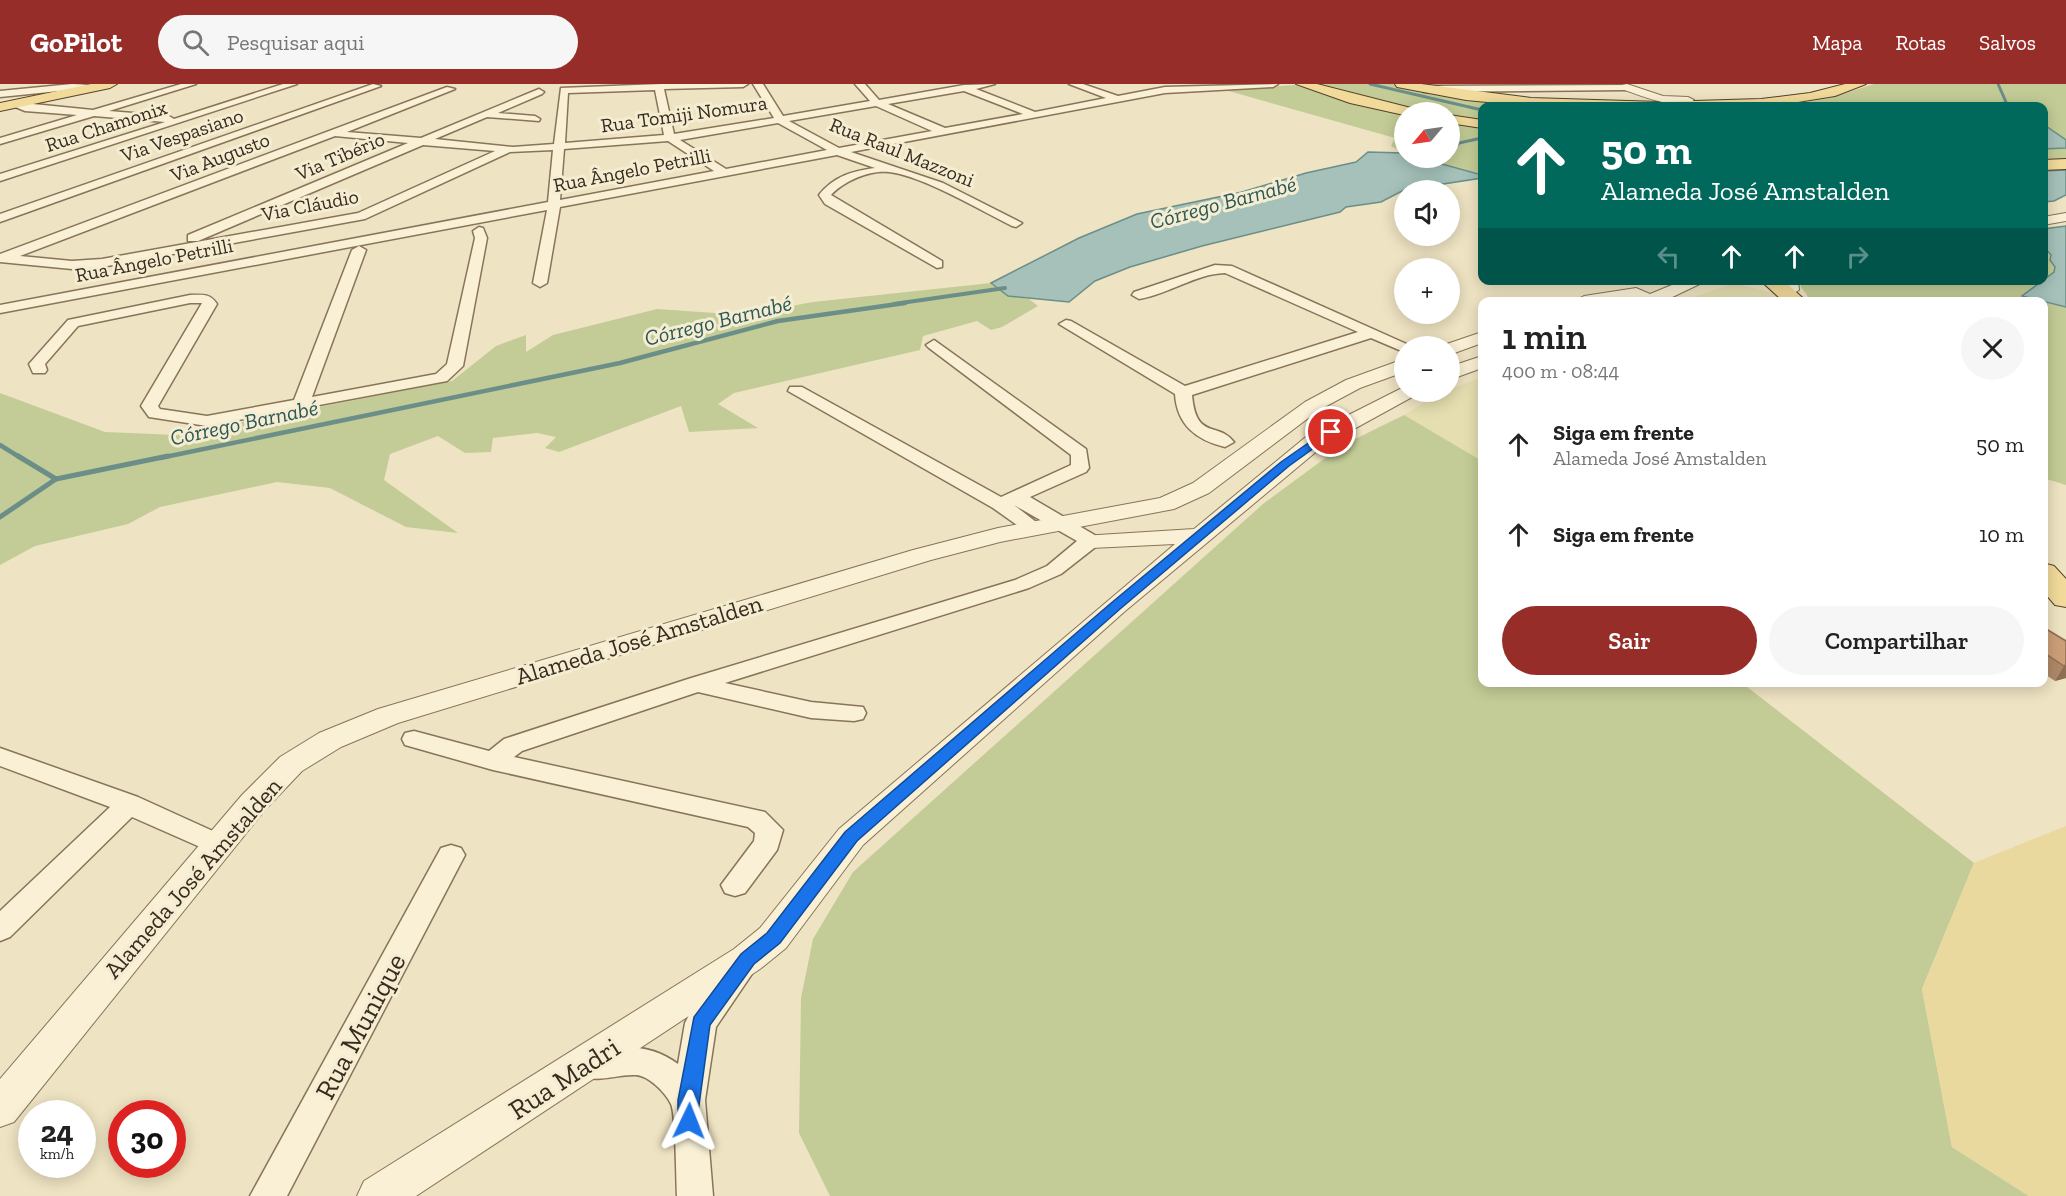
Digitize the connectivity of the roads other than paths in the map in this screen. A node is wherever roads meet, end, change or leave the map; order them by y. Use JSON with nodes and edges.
{"nodes":[{"id":1,"x":91,"y":84,"type":"edge"},
{"id":2,"x":110,"y":84,"type":"edge"},
{"id":3,"x":192,"y":84,"type":"edge"},
{"id":4,"x":292,"y":84,"type":"edge"},
{"id":5,"x":634,"y":84,"type":"edge"},
{"id":6,"x":743,"y":84,"type":"edge"},
{"id":7,"x":758,"y":84,"type":"edge"},
{"id":8,"x":860,"y":84,"type":"edge"},
{"id":9,"x":990,"y":84,"type":"edge"},
{"id":10,"x":1074,"y":84,"type":"edge"},
{"id":11,"x":1273,"y":84,"type":"edge"},
{"id":12,"x":1303,"y":84,"type":"edge"},
{"id":13,"x":1402,"y":84,"type":"edge"},
{"id":14,"x":1859,"y":84,"type":"edge"},
{"id":15,"x":376,"y":86,"type":"dead end"},
{"id":16,"x":523,"y":86,"type":"dead end"},
{"id":17,"x":1624,"y":86,"type":"edge"},
{"id":18,"x":659,"y":87,"type":"junction"},
{"id":19,"x":560,"y":88,"type":"junction"},
{"id":20,"x":964,"y":88,"type":"junction"},
{"id":21,"x":450,"y":89,"type":"dead end"},
{"id":22,"x":1422,"y":89,"type":"junction"},
{"id":23,"x":1827,"y":94,"type":"junction"},
{"id":24,"x":0,"y":96,"type":"edge"},
{"id":25,"x":1482,"y":98,"type":"junction"},
{"id":26,"x":1118,"y":99,"type":"junction"},
{"id":27,"x":1691,"y":100,"type":"edge"},
{"id":28,"x":20,"y":101,"type":"junction"},
{"id":29,"x":1513,"y":102,"type":"edge"},
{"id":30,"x":1531,"y":102,"type":"edge"},
{"id":31,"x":1645,"y":102,"type":"edge"},
{"id":32,"x":1731,"y":102,"type":"edge"},
{"id":33,"x":1782,"y":102,"type":"edge"},
{"id":34,"x":1798,"y":102,"type":"edge"},
{"id":35,"x":877,"y":103,"type":"junction"},
{"id":36,"x":0,"y":105,"type":"edge"},
{"id":37,"x":1394,"y":109,"type":"edge"},
{"id":38,"x":93,"y":113,"type":"junction"},
{"id":39,"x":1033,"y":114,"type":"junction"},
{"id":40,"x":484,"y":115,"type":"junction"},
{"id":41,"x":535,"y":119,"type":"dead end"},
{"id":42,"x":181,"y":120,"type":"junction"},
{"id":43,"x":780,"y":120,"type":"junction"},
{"id":44,"x":1460,"y":121,"type":"edge"},
{"id":45,"x":211,"y":123,"type":"dead end"},
{"id":46,"x":1478,"y":123,"type":"edge"},
{"id":47,"x":230,"y":124,"type":"dead end"},
{"id":48,"x":259,"y":127,"type":"junction"},
{"id":49,"x":942,"y":131,"type":"junction"},
{"id":50,"x":332,"y":134,"type":"junction"},
{"id":51,"x":670,"y":138,"type":"junction"},
{"id":52,"x":0,"y":141,"type":"edge"},
{"id":53,"x":421,"y":142,"type":"junction"},
{"id":54,"x":511,"y":150,"type":"junction"},
{"id":55,"x":559,"y":150,"type":"junction"},
{"id":56,"x":836,"y":151,"type":"junction"},
{"id":57,"x":2066,"y":164,"type":"edge"},
{"id":58,"x":2048,"y":165,"type":"edge"},
{"id":59,"x":891,"y":168,"type":"junction"},
{"id":60,"x":723,"y":172,"type":"junction"},
{"id":61,"x":0,"y":178,"type":"edge"},
{"id":62,"x":554,"y":205,"type":"junction"},
{"id":63,"x":2066,"y":209,"type":"edge"},
{"id":64,"x":2048,"y":212,"type":"edge"},
{"id":65,"x":2066,"y":217,"type":"edge"},
{"id":66,"x":0,"y":218,"type":"edge"},
{"id":67,"x":2048,"y":220,"type":"edge"},
{"id":68,"x":1016,"y":223,"type":"dead end"},
{"id":69,"x":458,"y":224,"type":"junction"},
{"id":70,"x":479,"y":231,"type":"dead end"},
{"id":71,"x":359,"y":250,"type":"junction"},
{"id":72,"x":155,"y":253,"type":"junction"},
{"id":73,"x":2,"y":258,"type":"edge"},
{"id":74,"x":253,"y":261,"type":"junction"},
{"id":75,"x":937,"y":264,"type":"dead end"},
{"id":76,"x":540,"y":283,"type":"dead end"},
{"id":77,"x":1622,"y":285,"type":"edge"},
{"id":78,"x":1688,"y":285,"type":"edge"},
{"id":79,"x":1139,"y":295,"type":"dead end"},
{"id":80,"x":1593,"y":297,"type":"edge"},
{"id":81,"x":1610,"y":297,"type":"edge"},
{"id":82,"x":1643,"y":297,"type":"edge"},
{"id":83,"x":1658,"y":297,"type":"edge"},
{"id":84,"x":0,"y":309,"type":"edge"},
{"id":85,"x":1066,"y":324,"type":"dead end"},
{"id":86,"x":1372,"y":333,"type":"junction"},
{"id":87,"x":1478,"y":338,"type":"edge"},
{"id":88,"x":1394,"y":343,"type":"edge"},
{"id":89,"x":934,"y":345,"type":"dead end"},
{"id":90,"x":1460,"y":345,"type":"edge"},
{"id":91,"x":1478,"y":363,"type":"edge"},
{"id":92,"x":1394,"y":369,"type":"edge"},
{"id":93,"x":39,"y":370,"type":"dead end"},
{"id":94,"x":1460,"y":370,"type":"edge"},
{"id":95,"x":796,"y":392,"type":"dead end"},
{"id":96,"x":1183,"y":392,"type":"junction"},
{"id":97,"x":1394,"y":399,"type":"edge"},
{"id":98,"x":301,"y":404,"type":"junction"},
{"id":99,"x":1225,"y":442,"type":"dead end"},
{"id":100,"x":1008,"y":501,"type":"junction"},
{"id":101,"x":1116,"y":514,"type":"junction"},
{"id":102,"x":1046,"y":526,"type":"junction"},
{"id":103,"x":1201,"y":536,"type":"junction"},
{"id":104,"x":1091,"y":541,"type":"junction"},
{"id":105,"x":2048,"y":578,"type":"edge"},
{"id":106,"x":2066,"y":598,"type":"edge"},
{"id":107,"x":696,"y":684,"type":"junction"},
{"id":108,"x":854,"y":713,"type":"dead end"},
{"id":109,"x":414,"y":740,"type":"dead end"},
{"id":110,"x":0,"y":758,"type":"edge"},
{"id":111,"x":493,"y":761,"type":"junction"},
{"id":112,"x":129,"y":804,"type":"junction"},
{"id":113,"x":216,"y":844,"type":"junction"},
{"id":114,"x":451,"y":855,"type":"dead end"},
{"id":115,"x":735,"y":885,"type":"dead end"},
{"id":116,"x":0,"y":929,"type":"edge"},
{"id":117,"x":760,"y":948,"type":"junction"},
{"id":118,"x":577,"y":1069,"type":"junction"},
{"id":119,"x":688,"y":1100,"type":"junction"},
{"id":120,"x":0,"y":1109,"type":"edge"},
{"id":121,"x":268,"y":1196,"type":"edge"},
{"id":122,"x":380,"y":1196,"type":"edge"},
{"id":123,"x":695,"y":1196,"type":"edge"}],
"edges":[{"from":1,"to":24,"type":"street"},
{"from":1,"to":28,"type":"main road"},
{"from":2,"to":28,"type":"main road"},
{"from":3,"to":38,"type":"street"},
{"from":4,"to":42,"type":"street","name":"Rua Chamonix"},
{"from":5,"to":19,"type":"street"},
{"from":6,"to":18,"type":"street"},
{"from":7,"to":43,"type":"street","name":"Rua Raul Mazzoni"},
{"from":8,"to":35,"type":"street"},
{"from":9,"to":20,"type":"street","name":"Rua Tomiji Nomura"},
{"from":10,"to":26,"type":"street"},
{"from":11,"to":26,"type":"street","name":"Rua Ângelo Petrilli"},
{"from":12,"to":37,"type":"main road"},
{"from":13,"to":22,"type":"main road"},
{"from":14,"to":23,"type":"main road"},
{"from":15,"to":48,"type":"street","name":"Via Vespasiano"},
{"from":16,"to":40,"type":"street","name":"Via Tibério"},
{"from":17,"to":22,"type":"street"},
{"from":17,"to":27,"type":"street"},
{"from":17,"to":31,"type":"street"},
{"from":18,"to":19,"type":"street"},
{"from":18,"to":51,"type":"street"},
{"from":19,"to":55,"type":"street"},
{"from":20,"to":35,"type":"street","name":"Rua Tomiji Nomura"},
{"from":20,"to":39,"type":"street"},
{"from":21,"to":50,"type":"street","name":"Via Augusto"},
{"from":22,"to":25,"type":"main road"},
{"from":23,"to":33,"type":"main road"},
{"from":23,"to":34,"type":"main road"},
{"from":24,"to":28,"type":"street"},
{"from":25,"to":29,"type":"main road"},
{"from":25,"to":30,"type":"main road"},
{"from":26,"to":39,"type":"street","name":"Rua Ângelo Petrilli"},
{"from":27,"to":32,"type":"main road"},
{"from":28,"to":36,"type":"main road"},
{"from":28,"to":38,"type":"street"},
{"from":35,"to":43,"type":"street","name":"Rua Tomiji Nomura"},
{"from":35,"to":49,"type":"street"},
{"from":38,"to":42,"type":"street"},
{"from":38,"to":52,"type":"street"},
{"from":39,"to":49,"type":"street","name":"Rua Ângelo Petrilli"},
{"from":40,"to":41,"type":"street"},
{"from":40,"to":53,"type":"street","name":"Via Tibério"},
{"from":42,"to":45,"type":"street"},
{"from":42,"to":61,"type":"street","name":"Rua Chamonix"},
{"from":43,"to":51,"type":"street","name":"Rua Tomiji Nomura"},
{"from":43,"to":56,"type":"street","name":"Rua Raul Mazzoni"},
{"from":44,"to":46,"type":"main road"},
{"from":47,"to":48,"type":"street","name":"Rua Tomiji Nomura"},
{"from":48,"to":50,"type":"street","name":"Rua Tomiji Nomura"},
{"from":48,"to":66,"type":"street","name":"Via Vespasiano"},
{"from":49,"to":56,"type":"street","name":"Rua Ângelo Petrilli"},
{"from":50,"to":53,"type":"street","name":"Rua Tomiji Nomura"},
{"from":50,"to":73,"type":"street","name":"Via Augusto"},
{"from":51,"to":55,"type":"street","name":"Rua Tomiji Nomura"},
{"from":51,"to":60,"type":"street"},
{"from":53,"to":54,"type":"street","name":"Rua Tomiji Nomura"},
{"from":53,"to":72,"type":"street","name":"Via Tibério"},
{"from":54,"to":55,"type":"street","name":"Rua Tomiji Nomura"},
{"from":54,"to":72,"type":"street","name":"Via Cláudio"},
{"from":55,"to":62,"type":"street"},
{"from":56,"to":59,"type":"street","name":"Rua Raul Mazzoni"},
{"from":56,"to":60,"type":"street","name":"Rua Ângelo Petrilli"},
{"from":57,"to":58,"type":"main road"},
{"from":59,"to":68,"type":"street","name":"Rua Raul Mazzoni"},
{"from":59,"to":75,"type":"street"},
{"from":60,"to":62,"type":"street","name":"Rua Ângelo Petrilli"},
{"from":62,"to":69,"type":"street","name":"Rua Ângelo Petrilli"},
{"from":62,"to":76,"type":"street"},
{"from":63,"to":64,"type":"street"},
{"from":65,"to":67,"type":"street"},
{"from":69,"to":71,"type":"street"},
{"from":69,"to":74,"type":"street","name":"Rua Ângelo Petrilli"},
{"from":70,"to":98,"type":"street"},
{"from":71,"to":74,"type":"street"},
{"from":71,"to":98,"type":"street"},
{"from":72,"to":73,"type":"street","name":"Via Cláudio"},
{"from":74,"to":84,"type":"street","name":"Rua Ângelo Petrilli"},
{"from":77,"to":80,"type":"street"},
{"from":78,"to":83,"type":"street"},
{"from":79,"to":86,"type":"street"},
{"from":81,"to":82,"type":"street"},
{"from":85,"to":96,"type":"street"},
{"from":86,"to":88,"type":"street"},
{"from":86,"to":96,"type":"street"},
{"from":87,"to":90,"type":"street"},
{"from":89,"to":100,"type":"street"},
{"from":91,"to":94,"type":"street"},
{"from":92,"to":101,"type":"street","name":"Alameda José Amstalden"},
{"from":93,"to":98,"type":"street"},
{"from":95,"to":100,"type":"street"},
{"from":96,"to":99,"type":"street"},
{"from":97,"to":103,"type":"street","name":"Rua Madri"},
{"from":100,"to":102,"type":"street"},
{"from":101,"to":102,"type":"street","name":"Alameda José Amstalden"},
{"from":101,"to":104,"type":"street"},
{"from":102,"to":104,"type":"street"},
{"from":102,"to":113,"type":"street","name":"Alameda José Amstalden"},
{"from":103,"to":104,"type":"street"},
{"from":103,"to":117,"type":"street","name":"Rua Madri"},
{"from":104,"to":107,"type":"street"},
{"from":105,"to":106,"type":"main road"},
{"from":107,"to":108,"type":"street"},
{"from":107,"to":111,"type":"street"},
{"from":109,"to":111,"type":"street"},
{"from":110,"to":112,"type":"street"},
{"from":111,"to":115,"type":"street"},
{"from":112,"to":113,"type":"street"},
{"from":112,"to":116,"type":"street"},
{"from":113,"to":120,"type":"street","name":"Alameda José Amstalden"},
{"from":114,"to":121,"type":"street","name":"Rua Munique"},
{"from":117,"to":118,"type":"street","name":"Rua Madri"},
{"from":117,"to":119,"type":"street"},
{"from":118,"to":119,"type":"street"},
{"from":118,"to":122,"type":"street","name":"Rua Madri"},
{"from":119,"to":123,"type":"street"}]}
